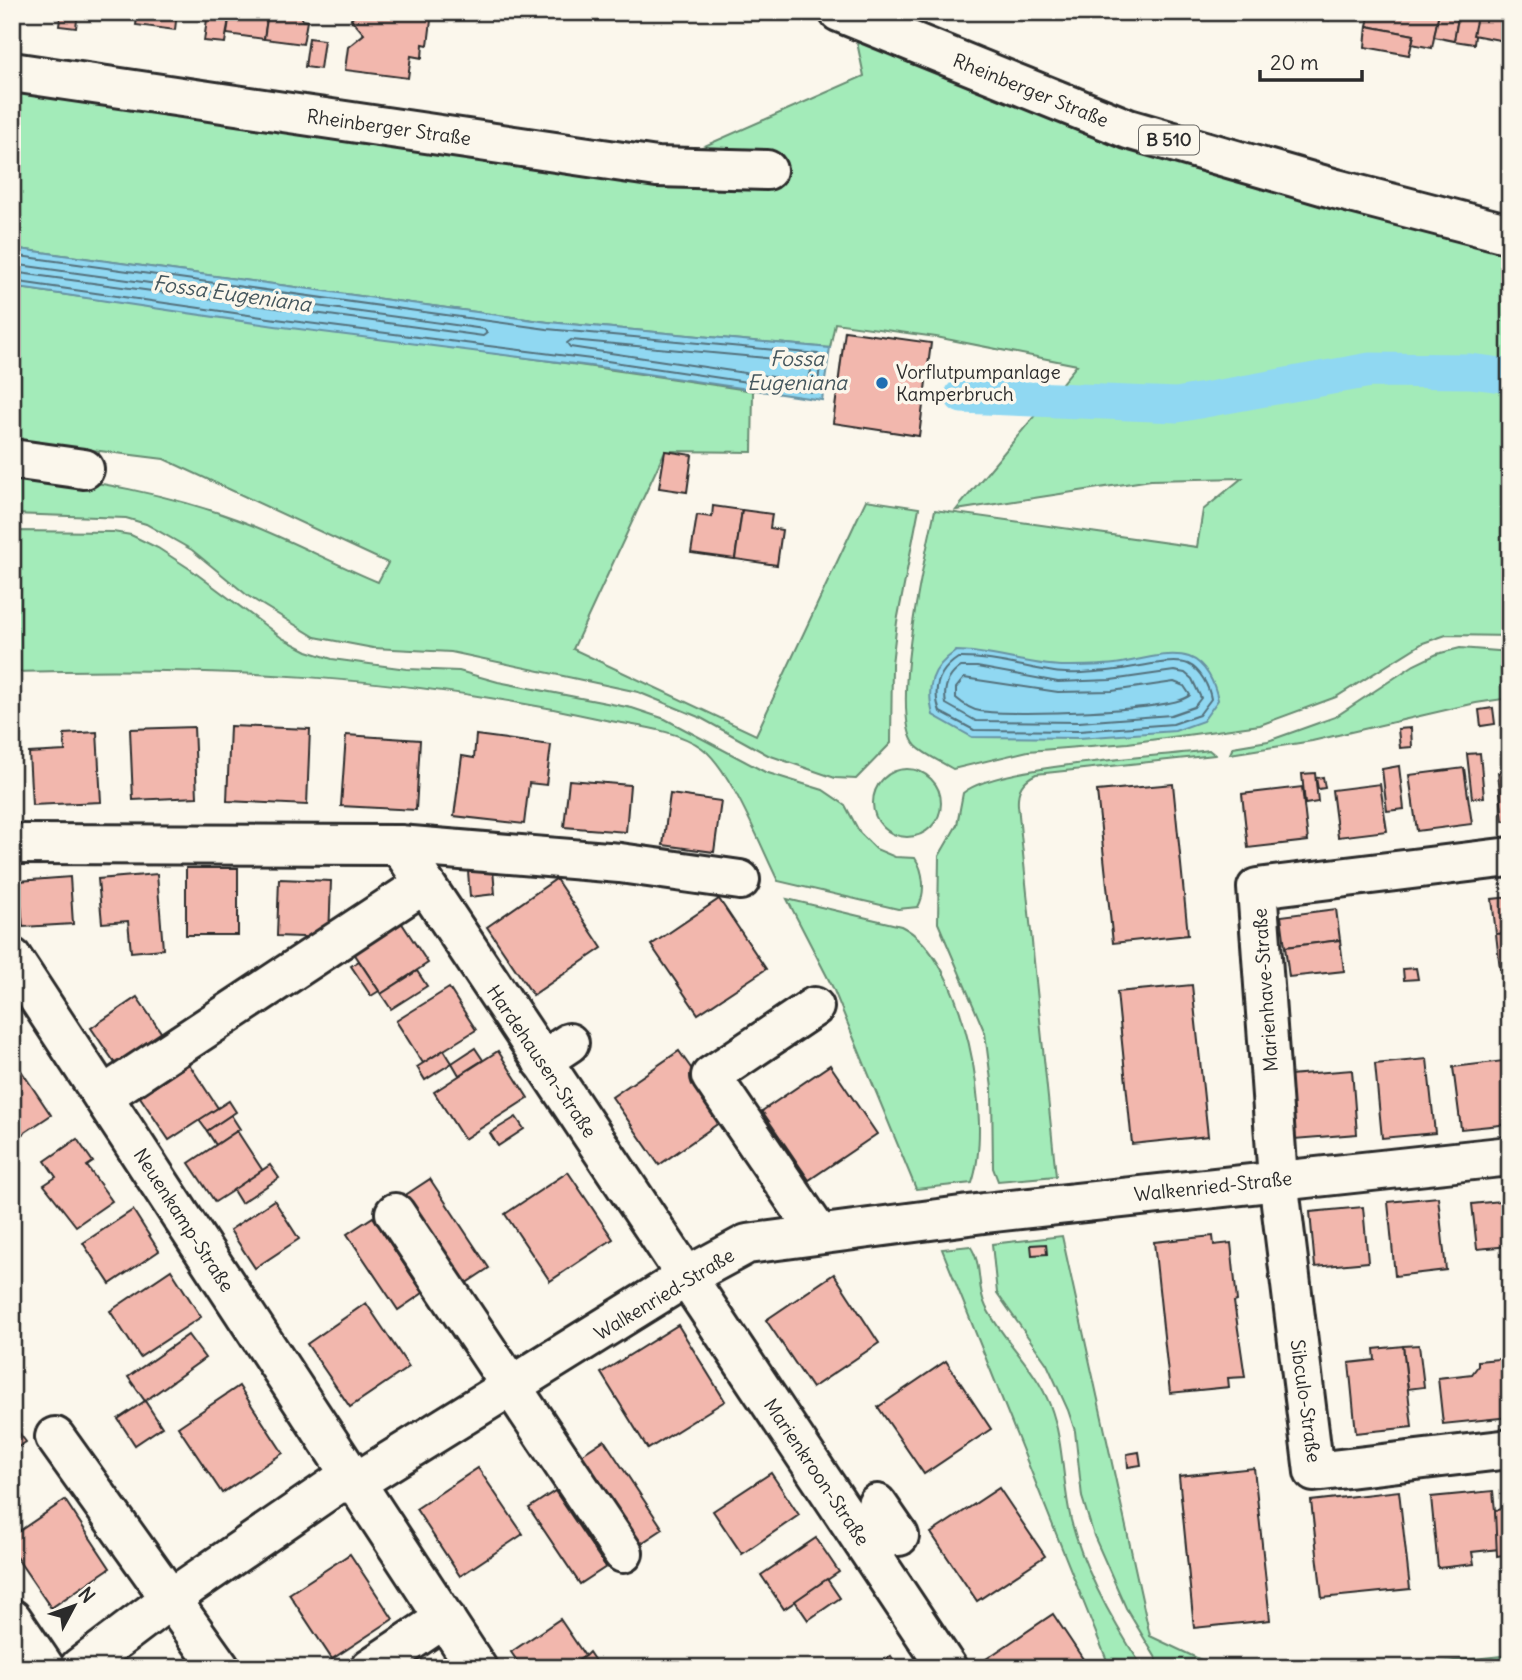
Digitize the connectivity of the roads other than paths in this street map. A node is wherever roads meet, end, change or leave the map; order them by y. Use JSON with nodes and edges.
{"nodes":[{"id":1,"x":839,"y":12,"type":"edge"},
{"id":2,"x":12,"y":72,"type":"edge"},
{"id":3,"x":767,"y":170,"type":"dead end"},
{"id":4,"x":1510,"y":234,"type":"edge"},
{"id":5,"x":12,"y":459,"type":"edge"},
{"id":6,"x":84,"y":469,"type":"dead end"},
{"id":7,"x":12,"y":844,"type":"edge"},
{"id":8,"x":399,"y":845,"type":"junction"},
{"id":9,"x":1510,"y":857,"type":"edge"},
{"id":10,"x":740,"y":880,"type":"dead end"},
{"id":11,"x":424,"y":884,"type":"junction"},
{"id":12,"x":12,"y":958,"type":"edge"},
{"id":13,"x":814,"y":1007,"type":"dead end"},
{"id":14,"x":103,"y":1096,"type":"junction"},
{"id":15,"x":1510,"y":1156,"type":"edge"},
{"id":16,"x":1278,"y":1179,"type":"junction"},
{"id":17,"x":395,"y":1213,"type":"dead end"},
{"id":18,"x":818,"y":1233,"type":"junction"},
{"id":19,"x":686,"y":1278,"type":"junction"},
{"id":20,"x":512,"y":1388,"type":"junction"},
{"id":21,"x":55,"y":1437,"type":"dead end"},
{"id":22,"x":1510,"y":1449,"type":"edge"},
{"id":23,"x":355,"y":1483,"type":"junction"},
{"id":24,"x":877,"y":1504,"type":"dead end"},
{"id":25,"x":899,"y":1536,"type":"dead end"},
{"id":26,"x":623,"y":1553,"type":"dead end"},
{"id":27,"x":170,"y":1599,"type":"junction"},
{"id":28,"x":445,"y":1618,"type":"junction"},
{"id":29,"x":12,"y":1619,"type":"edge"},
{"id":30,"x":45,"y":1668,"type":"edge"},
{"id":31,"x":79,"y":1668,"type":"edge"},
{"id":32,"x":220,"y":1668,"type":"edge"},
{"id":33,"x":370,"y":1668,"type":"edge"},
{"id":34,"x":477,"y":1668,"type":"edge"},
{"id":35,"x":947,"y":1668,"type":"edge"}],
"edges":[{"from":1,"to":4,"type":"street","name":"Rheinberger Straße","number":"B 510"},
{"from":2,"to":3,"type":"street","name":"Rheinberger Straße"},
{"from":5,"to":6,"type":"street"},
{"from":7,"to":8,"type":"street"},
{"from":8,"to":10,"type":"street"},
{"from":8,"to":11,"type":"street","name":"Hardehausen-Straße"},
{"from":9,"to":16,"type":"street","name":"Marienhave-Straße"},
{"from":11,"to":14,"type":"street"},
{"from":11,"to":19,"type":"street","name":"Hardehausen-Straße"},
{"from":12,"to":14,"type":"street","name":"Neuenkamp-Straße"},
{"from":13,"to":18,"type":"street"},
{"from":14,"to":23,"type":"street","name":"Neuenkamp-Straße"},
{"from":15,"to":16,"type":"street","name":"Walkenried-Straße"},
{"from":16,"to":18,"type":"street","name":"Walkenried-Straße"},
{"from":16,"to":22,"type":"street","name":"Sibculo-Straße"},
{"from":17,"to":20,"type":"street"},
{"from":18,"to":19,"type":"street","name":"Walkenried-Straße"},
{"from":19,"to":20,"type":"street","name":"Walkenried-Straße"},
{"from":19,"to":35,"type":"street","name":"Marienkroon-Straße"},
{"from":20,"to":23,"type":"street","name":"Walkenried-Straße"},
{"from":20,"to":26,"type":"street"},
{"from":21,"to":27,"type":"street"},
{"from":23,"to":27,"type":"street","name":"Walkenried-Straße"},
{"from":23,"to":28,"type":"street"},
{"from":24,"to":25,"type":"street"},
{"from":27,"to":31,"type":"street","name":"Walkenried-Straße"},
{"from":27,"to":32,"type":"street"},
{"from":28,"to":33,"type":"street"},
{"from":28,"to":34,"type":"street"},
{"from":29,"to":30,"type":"street"}]}
